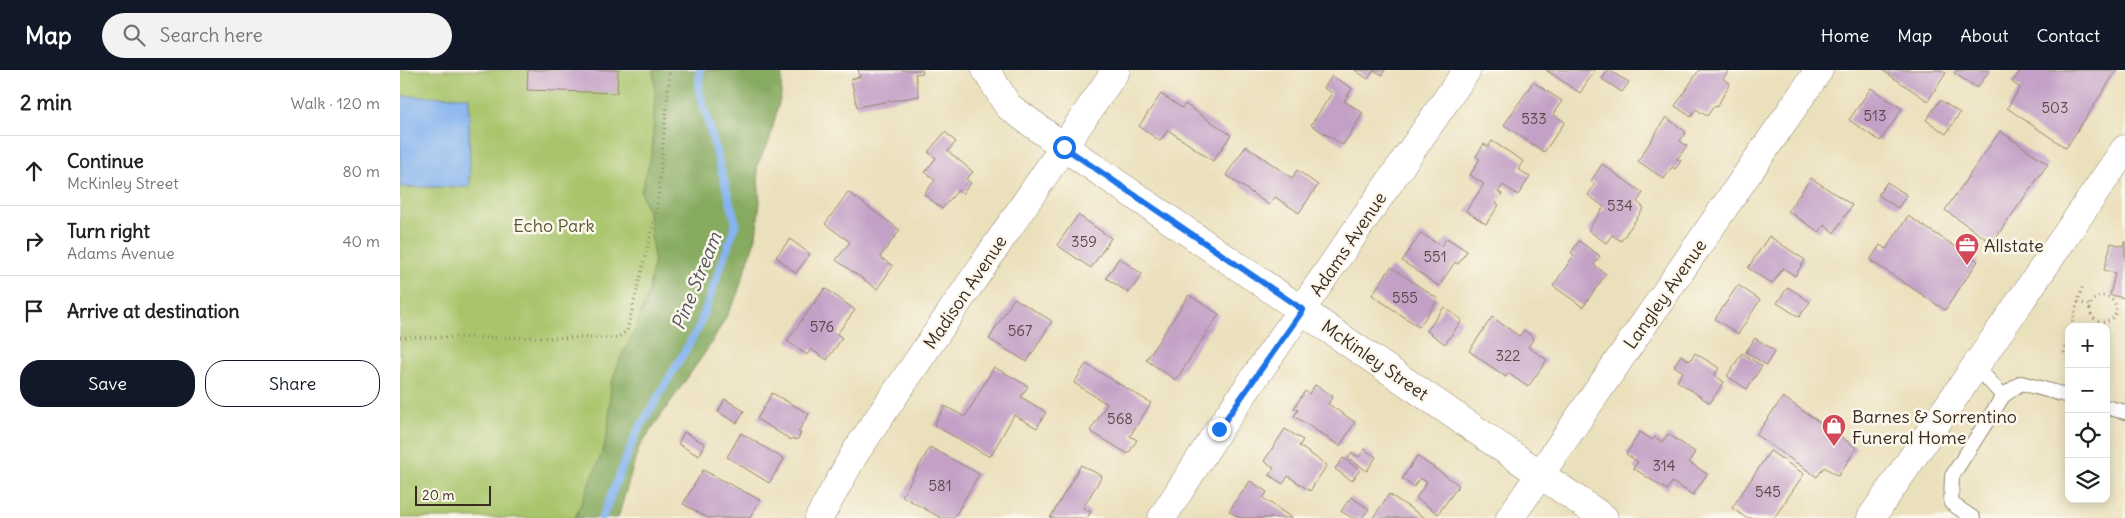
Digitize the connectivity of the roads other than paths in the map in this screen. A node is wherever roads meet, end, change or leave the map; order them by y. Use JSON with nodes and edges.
{"nodes":[{"id":1,"x":986,"y":70,"type":"edge"},
{"id":2,"x":1116,"y":70,"type":"edge"},
{"id":3,"x":1467,"y":70,"type":"edge"},
{"id":4,"x":1819,"y":70,"type":"edge"},
{"id":5,"x":1064,"y":147,"type":"junction"},
{"id":6,"x":2125,"y":149,"type":"edge"},
{"id":7,"x":1303,"y":310,"type":"junction"},
{"id":8,"x":1976,"y":366,"type":"junction"},
{"id":9,"x":2065,"y":395,"type":"edge"},
{"id":10,"x":2003,"y":396,"type":"junction"},
{"id":11,"x":2110,"y":408,"type":"edge"},
{"id":12,"x":2125,"y":412,"type":"edge"},
{"id":13,"x":1540,"y":474,"type":"junction"},
{"id":14,"x":820,"y":518,"type":"edge"},
{"id":15,"x":1162,"y":518,"type":"edge"},
{"id":16,"x":1510,"y":518,"type":"edge"},
{"id":17,"x":1604,"y":518,"type":"edge"},
{"id":18,"x":1871,"y":518,"type":"edge"},
{"id":19,"x":1973,"y":518,"type":"edge"}],
"edges":[{"from":1,"to":5,"type":"street","name":"McKinley Street"},
{"from":2,"to":5,"type":"street","name":"Madison Avenue"},
{"from":3,"to":7,"type":"street","name":"Adams Avenue"},
{"from":4,"to":13,"type":"street","name":"Langley Avenue"},
{"from":5,"to":7,"type":"street","name":"McKinley Street"},
{"from":5,"to":14,"type":"street","name":"Madison Avenue"},
{"from":6,"to":8,"type":"street"},
{"from":7,"to":13,"type":"street","name":"McKinley Street"},
{"from":7,"to":15,"type":"street","name":"Adams Avenue"},
{"from":8,"to":10,"type":"lane"},
{"from":8,"to":18,"type":"street"},
{"from":9,"to":10,"type":"lane"},
{"from":10,"to":19,"type":"lane"},
{"from":11,"to":12,"type":"lane"},
{"from":13,"to":16,"type":"street","name":"Langley Avenue"},
{"from":13,"to":17,"type":"street","name":"McKinley Street"}]}
